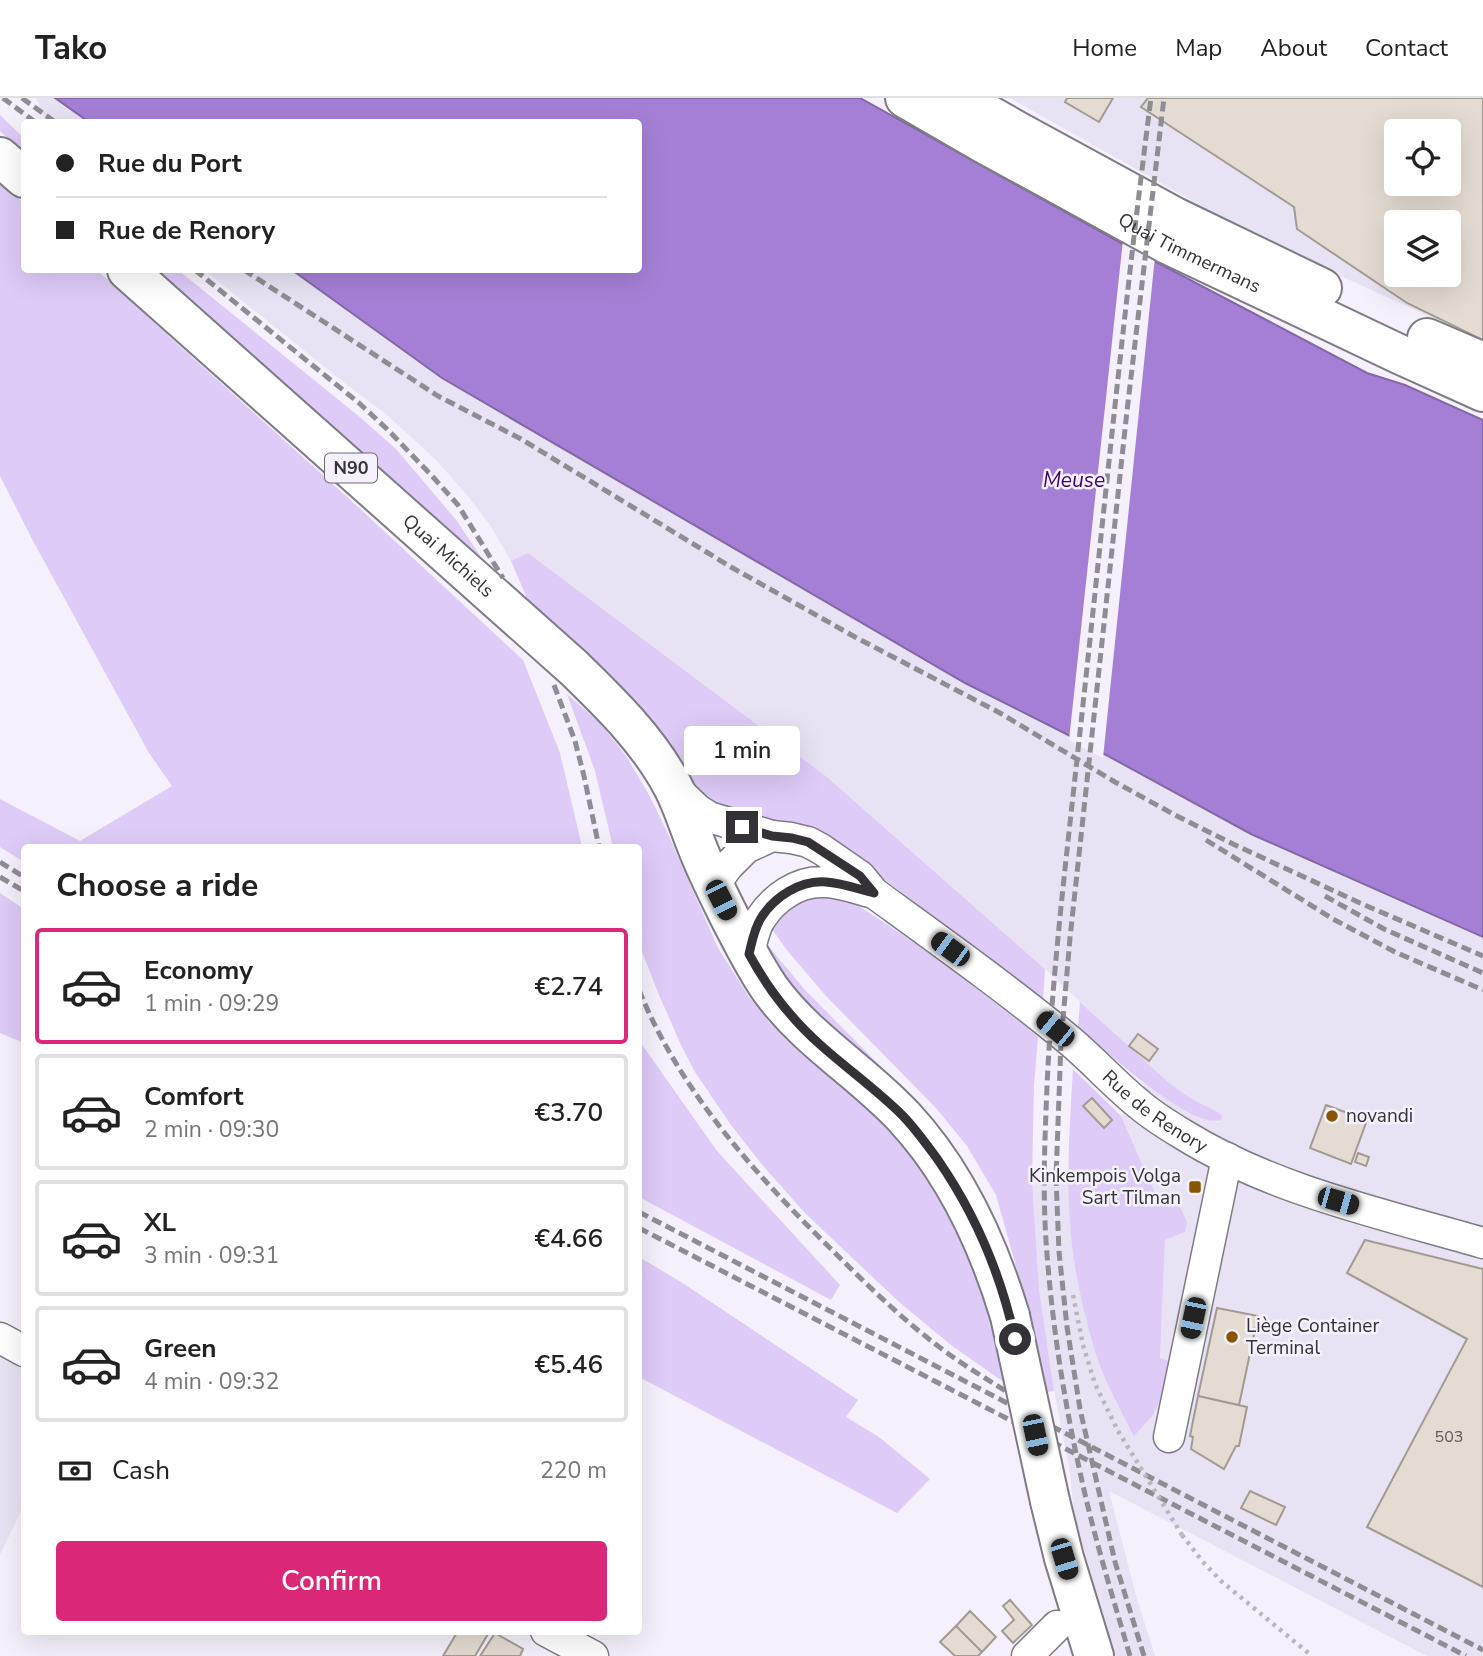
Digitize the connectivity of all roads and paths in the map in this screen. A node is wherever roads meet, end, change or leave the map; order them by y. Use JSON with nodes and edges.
{"nodes":[{"id":1,"x":905,"y":98,"type":"edge"},
{"id":2,"x":959,"y":98,"type":"edge"},
{"id":3,"x":0,"y":157,"type":"edge"},
{"id":4,"x":21,"y":175,"type":"edge"},
{"id":5,"x":130,"y":273,"type":"edge"},
{"id":6,"x":1483,"y":362,"type":"edge"},
{"id":7,"x":1483,"y":392,"type":"edge"},
{"id":8,"x":674,"y":787,"type":"junction"},
{"id":9,"x":772,"y":836,"type":"junction"},
{"id":10,"x":717,"y":892,"type":"junction"},
{"id":11,"x":874,"y":893,"type":"junction"},
{"id":12,"x":774,"y":903,"type":"junction"},
{"id":13,"x":749,"y":954,"type":"junction"},
{"id":14,"x":1227,"y":1158,"type":"junction"},
{"id":15,"x":1483,"y":1243,"type":"edge"},
{"id":16,"x":1073,"y":1295,"type":"dead end"},
{"id":17,"x":0,"y":1338,"type":"edge"},
{"id":18,"x":21,"y":1349,"type":"edge"},
{"id":19,"x":1168,"y":1437,"type":"dead end"},
{"id":20,"x":1057,"y":1626,"type":"dead end"},
{"id":21,"x":554,"y":1635,"type":"edge"},
{"id":22,"x":593,"y":1656,"type":"edge"},
{"id":23,"x":1027,"y":1656,"type":"edge"},
{"id":24,"x":1094,"y":1656,"type":"edge"},
{"id":25,"x":1312,"y":1656,"type":"edge"}],
"edges":[{"from":1,"to":7,"type":"main road","name":"Quai Timmermans"},
{"from":2,"to":6,"type":"main road","name":"Quai Timmermans"},
{"from":3,"to":4,"type":"main road"},
{"from":5,"to":8,"type":"main road","name":"Quai Michiels","number":"N90"},
{"from":8,"to":9,"type":"street","name":"Rue de Renory"},
{"from":8,"to":10,"type":"main road","name":"Quai Michiels","number":"N90"},
{"from":9,"to":10,"type":"street"},
{"from":9,"to":11,"type":"street","name":"Rue de Renory"},
{"from":10,"to":12,"type":"street","name":"Rue de Renory"},
{"from":10,"to":13,"type":"main road","number":"N90"},
{"from":11,"to":12,"type":"street","name":"Rue de Renory"},
{"from":11,"to":14,"type":"street","name":"Rue de Renory"},
{"from":12,"to":13,"type":"street","name":"Rue de Renory"},
{"from":13,"to":24,"type":"main road","number":"N90","bridge":true},
{"from":14,"to":15,"type":"street","name":"Rue de Renory"},
{"from":14,"to":19,"type":"street"},
{"from":16,"to":25,"type":"path","bridge":true},
{"from":17,"to":18,"type":"street"},
{"from":20,"to":23,"type":"street"},
{"from":21,"to":22,"type":"street"}]}
